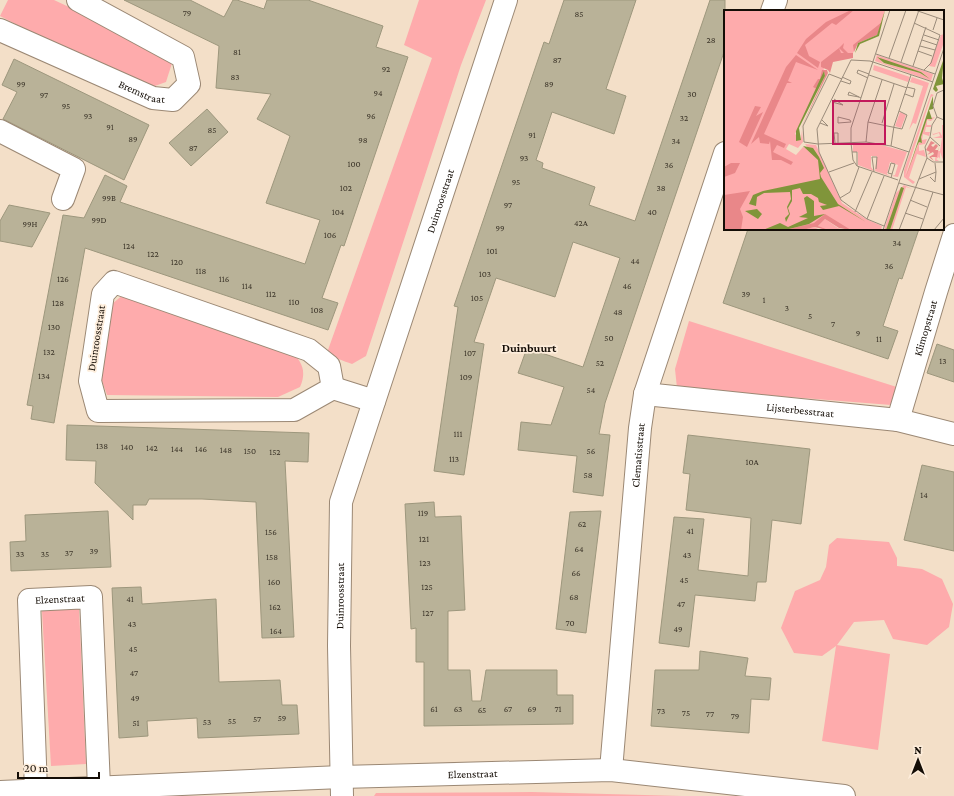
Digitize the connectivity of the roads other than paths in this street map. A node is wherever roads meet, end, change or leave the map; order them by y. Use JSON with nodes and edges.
{"nodes":[{"id":1,"x":78,"y":0,"type":"edge"},
{"id":2,"x":506,"y":0,"type":"edge"},
{"id":3,"x":776,"y":0,"type":"edge"},
{"id":4,"x":772,"y":10,"type":"edge"},
{"id":5,"x":0,"y":30,"type":"edge"},
{"id":6,"x":0,"y":131,"type":"edge"},
{"id":7,"x":724,"y":156,"type":"edge"},
{"id":8,"x":63,"y":199,"type":"dead end"},
{"id":9,"x":954,"y":235,"type":"edge"},
{"id":10,"x":333,"y":388,"type":"junction"},
{"id":11,"x":645,"y":394,"type":"junction"},
{"id":12,"x":374,"y":401,"type":"junction"},
{"id":13,"x":898,"y":420,"type":"junction"},
{"id":14,"x":954,"y":434,"type":"edge"},
{"id":15,"x":611,"y":770,"type":"junction"},
{"id":16,"x":342,"y":786,"type":"edge"},
{"id":17,"x":99,"y":787,"type":"junction"},
{"id":18,"x":36,"y":790,"type":"junction"},
{"id":19,"x":0,"y":792,"type":"edge"},
{"id":20,"x":844,"y":796,"type":"edge"}],
"edges":[{"from":1,"to":5,"type":"street","name":"Bremstraat"},
{"from":2,"to":12,"type":"street","name":"Duinroosstraat"},
{"from":3,"to":4,"type":"street"},
{"from":6,"to":8,"type":"street"},
{"from":7,"to":11,"type":"street","name":"Clematisstraat"},
{"from":9,"to":13,"type":"street","name":"Klimopstraat"},
{"from":10,"to":10,"type":"street","name":"Duinroosstraat"},
{"from":10,"to":12,"type":"street"},
{"from":11,"to":13,"type":"street","name":"Lijsterbesstraat"},
{"from":11,"to":15,"type":"street","name":"Clematisstraat"},
{"from":12,"to":16,"type":"street","name":"Duinroosstraat"},
{"from":13,"to":14,"type":"street","name":"Lijsterbesstraat"},
{"from":15,"to":16,"type":"street","name":"Elzenstraat"},
{"from":15,"to":20,"type":"street","name":"Elzenstraat"},
{"from":16,"to":17,"type":"street","name":"Elzenstraat"},
{"from":17,"to":18,"type":"street","name":"Elzenstraat"},
{"from":17,"to":18,"type":"street","name":"Elzenstraat"},
{"from":18,"to":19,"type":"street","name":"Elzenstraat"}]}
